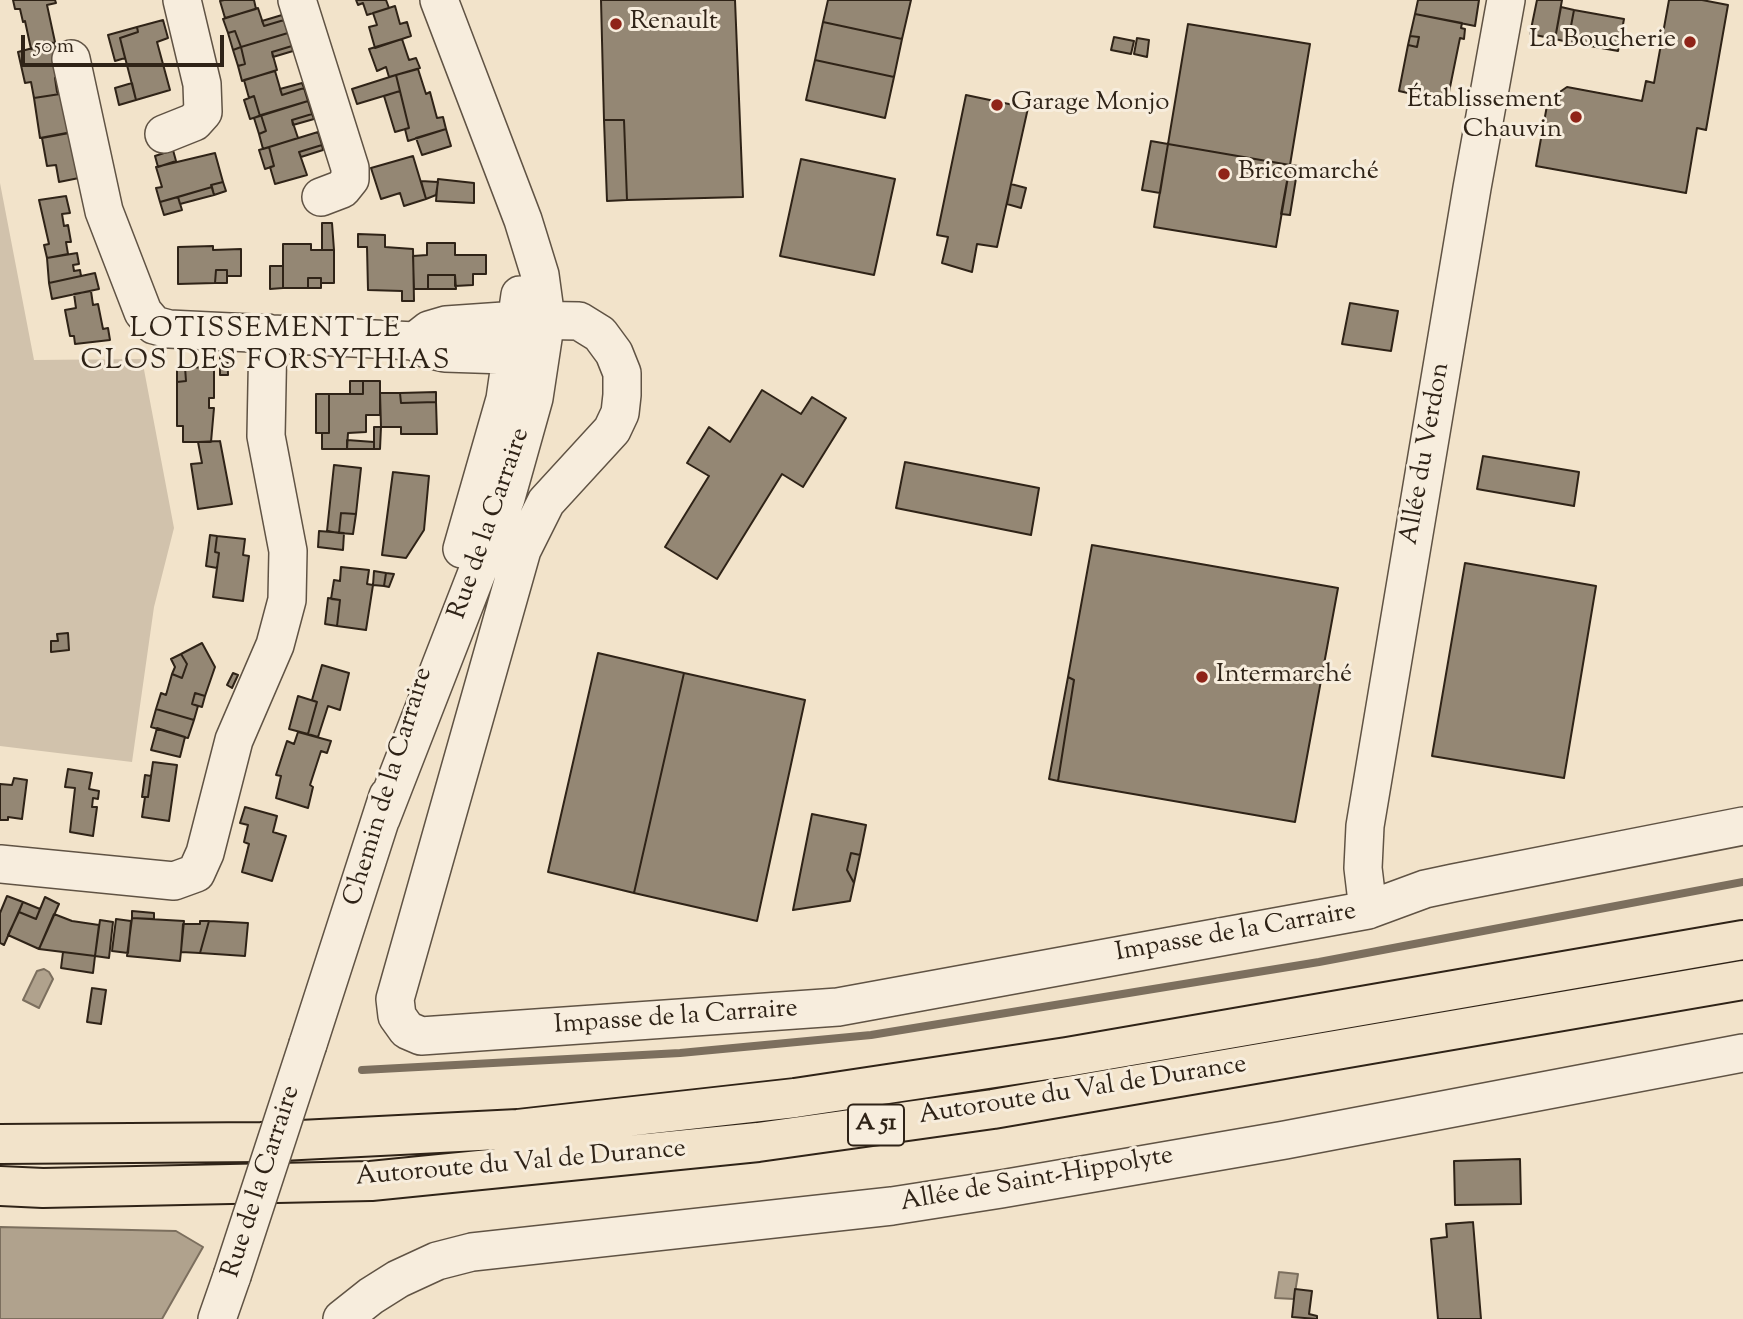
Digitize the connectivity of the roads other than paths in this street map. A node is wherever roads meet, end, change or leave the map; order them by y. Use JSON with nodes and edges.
{"nodes":[{"id":1,"x":182,"y":0,"type":"edge"},
{"id":2,"x":297,"y":0,"type":"edge"},
{"id":3,"x":439,"y":0,"type":"edge"},
{"id":4,"x":1506,"y":0,"type":"edge"},
{"id":5,"x":71,"y":59,"type":"dead end"},
{"id":6,"x":164,"y":134,"type":"dead end"},
{"id":7,"x":321,"y":197,"type":"dead end"},
{"id":8,"x":532,"y":320,"type":"junction"},
{"id":9,"x":268,"y":333,"type":"junction"},
{"id":10,"x":415,"y":341,"type":"junction"},
{"id":11,"x":526,"y":356,"type":"junction"},
{"id":12,"x":468,"y":528,"type":"joint"},
{"id":13,"x":382,"y":819,"type":"junction"},
{"id":14,"x":1743,"y":826,"type":"edge"},
{"id":15,"x":0,"y":864,"type":"edge"},
{"id":16,"x":1368,"y":910,"type":"junction"},
{"id":17,"x":1743,"y":940,"type":"edge"},
{"id":18,"x":1743,"y":979,"type":"edge"},
{"id":19,"x":308,"y":1044,"type":"joint"},
{"id":20,"x":1743,"y":1053,"type":"edge"},
{"id":21,"x":0,"y":1144,"type":"edge"},
{"id":22,"x":0,"y":1186,"type":"edge"},
{"id":23,"x":217,"y":1319,"type":"edge"},
{"id":24,"x":342,"y":1319,"type":"edge"}],
"edges":[{"from":1,"to":6,"type":"street"},
{"from":2,"to":7,"type":"street"},
{"from":3,"to":8,"type":"street","name":"Rue de la Carraire"},
{"from":4,"to":16,"type":"street","name":"Allée du Verdon"},
{"from":5,"to":9,"type":"street"},
{"from":8,"to":10,"type":"street","name":"Impasse de la Carraire"},
{"from":8,"to":11,"type":"street","name":"Rue de la Carraire"},
{"from":8,"to":16,"type":"street","name":"Impasse de la Carraire"},
{"from":9,"to":10,"type":"street"},
{"from":9,"to":15,"type":"street"},
{"from":10,"to":11,"type":"street"},
{"from":11,"to":12,"type":"street","name":"Rue de la Carraire"},
{"from":11,"to":13,"type":"street","name":"Rue de la Carraire"},
{"from":12,"to":13,"type":"street","name":"Chemin de la Carraire"},
{"from":13,"to":19,"type":"street","name":"Chemin de la Carraire"},
{"from":14,"to":16,"type":"street","name":"Impasse de la Carraire"},
{"from":17,"to":21,"type":"highway","name":"Autoroute du Val de Durance","number":"A 51"},
{"from":18,"to":22,"type":"highway","name":"Autoroute du Val de Durance","number":"A 51"},
{"from":19,"to":23,"type":"street","name":"Rue de la Carraire","bridge":true},
{"from":20,"to":24,"type":"street","name":"Allée de Saint-Hippolyte"}]}
